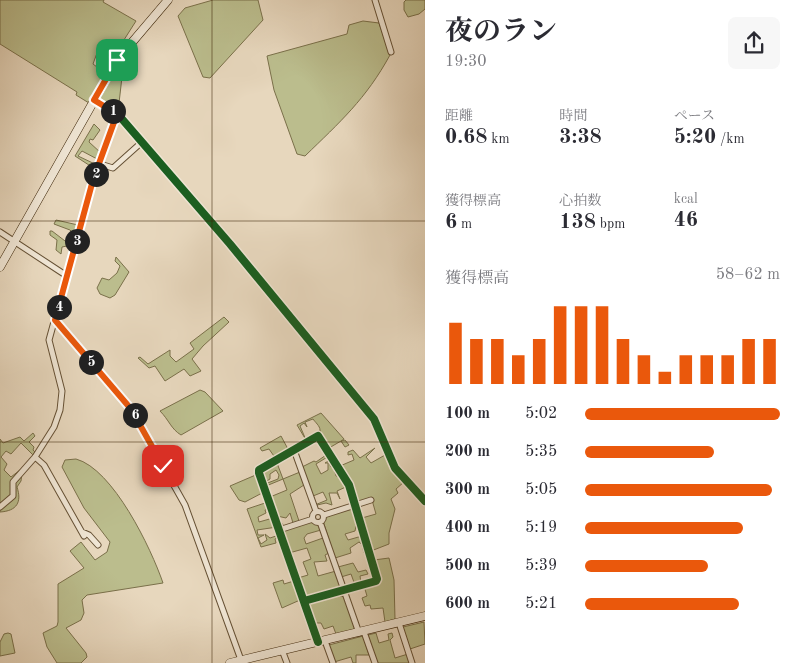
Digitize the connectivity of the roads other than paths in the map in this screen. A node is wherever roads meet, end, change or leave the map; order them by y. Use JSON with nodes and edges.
{"nodes":[{"id":1,"x":168,"y":0,"type":"edge"},
{"id":2,"x":375,"y":0,"type":"edge"},
{"id":3,"x":391,"y":52,"type":"dead end"},
{"id":4,"x":94,"y":100,"type":"junction"},
{"id":5,"x":117,"y":114,"type":"junction"},
{"id":6,"x":142,"y":142,"type":"junction"},
{"id":7,"x":100,"y":164,"type":"junction"},
{"id":8,"x":0,"y":232,"type":"edge"},
{"id":9,"x":14,"y":241,"type":"junction"},
{"id":10,"x":0,"y":267,"type":"edge"},
{"id":11,"x":67,"y":276,"type":"junction"},
{"id":12,"x":55,"y":320,"type":"junction"},
{"id":13,"x":294,"y":450,"type":"junction"},
{"id":14,"x":35,"y":457,"type":"junction"},
{"id":15,"x":371,"y":500,"type":"dead end"},
{"id":16,"x":425,"y":501,"type":"edge"},
{"id":17,"x":355,"y":505,"type":"junction"},
{"id":18,"x":0,"y":507,"type":"edge"},
{"id":19,"x":316,"y":512,"type":"junction"},
{"id":20,"x":324,"y":515,"type":"junction"},
{"id":21,"x":313,"y":519,"type":"junction"},
{"id":22,"x":320,"y":522,"type":"junction"},
{"id":23,"x":280,"y":530,"type":"junction"},
{"id":24,"x":98,"y":545,"type":"dead end"},
{"id":25,"x":344,"y":590,"type":"junction"},
{"id":26,"x":304,"y":601,"type":"junction"},
{"id":27,"x":425,"y":616,"type":"edge"},
{"id":28,"x":399,"y":623,"type":"junction"},
{"id":29,"x":361,"y":632,"type":"junction"},
{"id":30,"x":321,"y":641,"type":"junction"},
{"id":31,"x":282,"y":650,"type":"junction"},
{"id":32,"x":241,"y":660,"type":"junction"},
{"id":33,"x":230,"y":663,"type":"edge"},
{"id":34,"x":287,"y":663,"type":"edge"},
{"id":35,"x":333,"y":663,"type":"edge"},
{"id":36,"x":375,"y":663,"type":"edge"},
{"id":37,"x":412,"y":663,"type":"edge"}],
"edges":[{"from":1,"to":4,"type":"street"},
{"from":2,"to":3,"type":"street"},
{"from":4,"to":5,"type":"street"},
{"from":4,"to":9,"type":"street"},
{"from":5,"to":6,"type":"street"},
{"from":5,"to":7,"type":"street"},
{"from":6,"to":7,"type":"street"},
{"from":6,"to":16,"type":"street"},
{"from":7,"to":11,"type":"street"},
{"from":8,"to":9,"type":"street"},
{"from":9,"to":10,"type":"street"},
{"from":9,"to":11,"type":"street"},
{"from":11,"to":12,"type":"street"},
{"from":12,"to":14,"type":"street"},
{"from":12,"to":32,"type":"street"},
{"from":13,"to":17,"type":"street"},
{"from":13,"to":19,"type":"street"},
{"from":13,"to":23,"type":"street"},
{"from":14,"to":18,"type":"street"},
{"from":14,"to":24,"type":"street"},
{"from":15,"to":17,"type":"street"},
{"from":17,"to":20,"type":"street"},
{"from":17,"to":25,"type":"street"},
{"from":19,"to":20,"type":"street"},
{"from":19,"to":21,"type":"street"},
{"from":20,"to":22,"type":"street"},
{"from":21,"to":22,"type":"street"},
{"from":21,"to":23,"type":"street"},
{"from":22,"to":25,"type":"street"},
{"from":23,"to":26,"type":"street"},
{"from":25,"to":26,"type":"street"},
{"from":25,"to":29,"type":"street"},
{"from":26,"to":30,"type":"street"},
{"from":27,"to":28,"type":"street"},
{"from":28,"to":29,"type":"street"},
{"from":28,"to":37,"type":"street"},
{"from":29,"to":30,"type":"street"},
{"from":29,"to":36,"type":"street"},
{"from":30,"to":31,"type":"street"},
{"from":30,"to":35,"type":"street"},
{"from":31,"to":32,"type":"street"},
{"from":31,"to":34,"type":"street"},
{"from":32,"to":33,"type":"street"}]}
